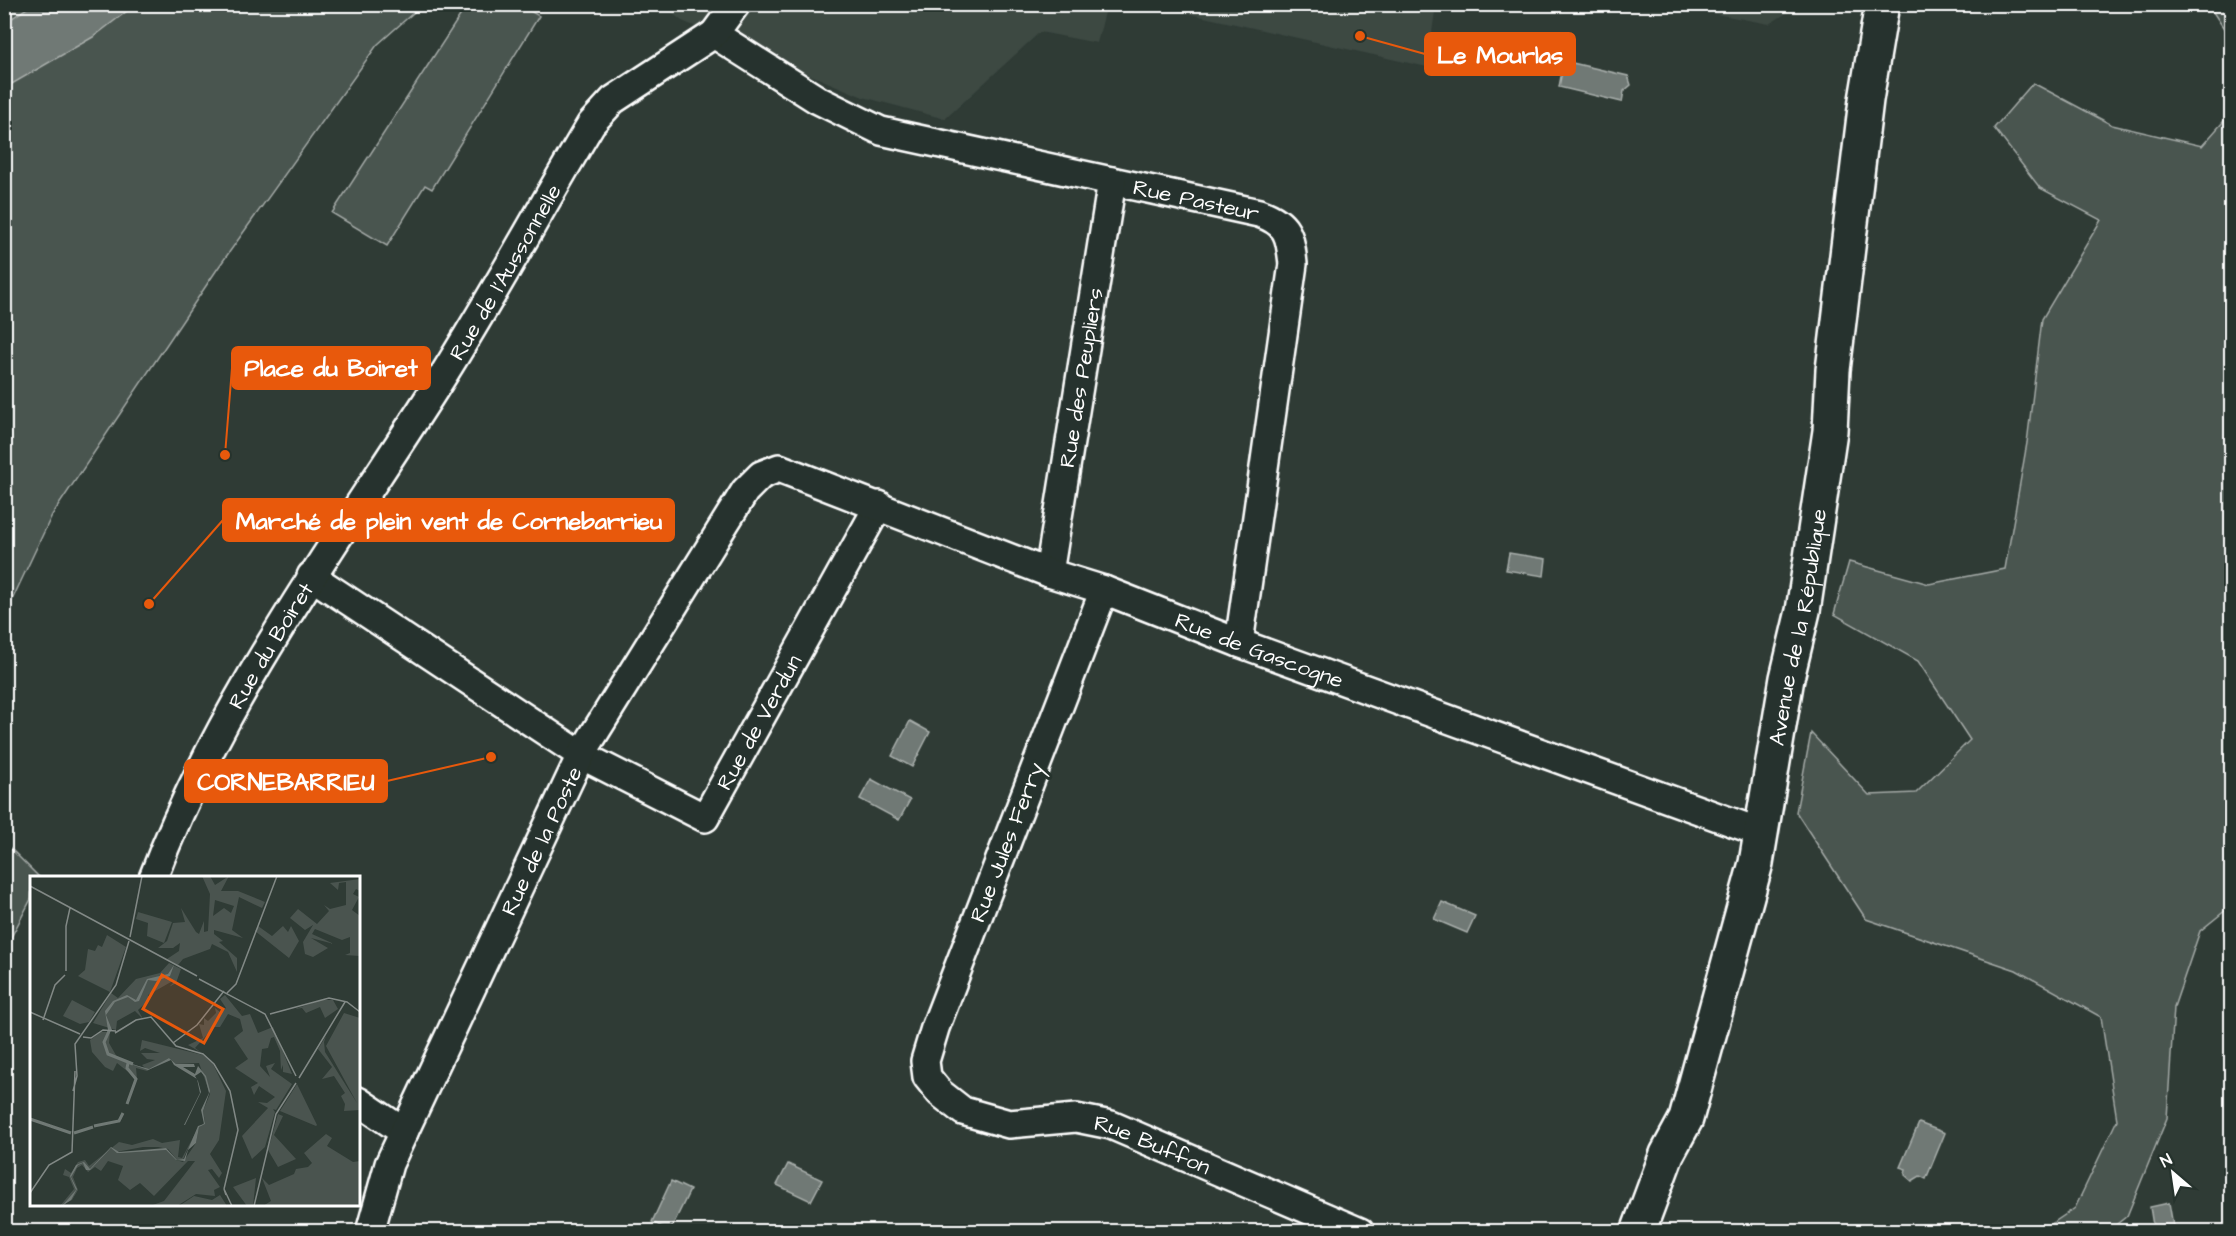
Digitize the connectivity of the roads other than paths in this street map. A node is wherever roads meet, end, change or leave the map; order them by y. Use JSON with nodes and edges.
{"nodes":[{"id":1,"x":736,"y":4,"type":"edge"},
{"id":2,"x":1882,"y":4,"type":"edge"},
{"id":3,"x":714,"y":34,"type":"junction"},
{"id":4,"x":1112,"y":181,"type":"junction"},
{"id":5,"x":761,"y":476,"type":"joint"},
{"id":6,"x":879,"y":505,"type":"junction"},
{"id":7,"x":1048,"y":573,"type":"junction"},
{"id":8,"x":311,"y":576,"type":"junction"},
{"id":9,"x":1104,"y":590,"type":"junction"},
{"id":10,"x":1239,"y":643,"type":"junction"},
{"id":11,"x":581,"y":755,"type":"junction"},
{"id":12,"x":1762,"y":833,"type":"junction"},
{"id":13,"x":154,"y":876,"type":"edge"},
{"id":14,"x":940,"y":1093,"type":"joint"},
{"id":15,"x":360,"y":1102,"type":"edge"},
{"id":16,"x":404,"y":1132,"type":"junction"},
{"id":17,"x":370,"y":1232,"type":"edge"},
{"id":18,"x":1360,"y":1232,"type":"edge"},
{"id":19,"x":1638,"y":1232,"type":"edge"}],
"edges":[{"from":1,"to":3,"type":"street","name":"Rue de l'Aussonnelle"},
{"from":2,"to":12,"type":"street","name":"Avenue de la République"},
{"from":3,"to":4,"type":"street","name":"Rue Pasteur"},
{"from":3,"to":8,"type":"street","name":"Rue de l'Aussonnelle"},
{"from":4,"to":7,"type":"street","name":"Rue des Peupliers"},
{"from":4,"to":10,"type":"street","name":"Rue Pasteur"},
{"from":5,"to":6,"type":"street","name":"Rue de Gascogne"},
{"from":5,"to":11,"type":"street","name":"Rue de la Poste"},
{"from":6,"to":7,"type":"street","name":"Rue de Gascogne"},
{"from":6,"to":11,"type":"street","name":"Rue de Verdun"},
{"from":7,"to":9,"type":"street","name":"Rue de Gascogne"},
{"from":8,"to":11,"type":"street","name":"Rue du Boiret"},
{"from":8,"to":13,"type":"street","name":"Rue du Boiret"},
{"from":9,"to":10,"type":"street","name":"Rue de Gascogne"},
{"from":9,"to":14,"type":"street","name":"Rue Jules Ferry"},
{"from":10,"to":12,"type":"street","name":"Rue de Gascogne"},
{"from":11,"to":16,"type":"street","name":"Rue de la Poste"},
{"from":12,"to":19,"type":"street","name":"Avenue de la République"},
{"from":14,"to":18,"type":"street","name":"Rue Buffon"},
{"from":15,"to":16,"type":"street"},
{"from":16,"to":17,"type":"street","name":"Rue de la Poste"}]}
